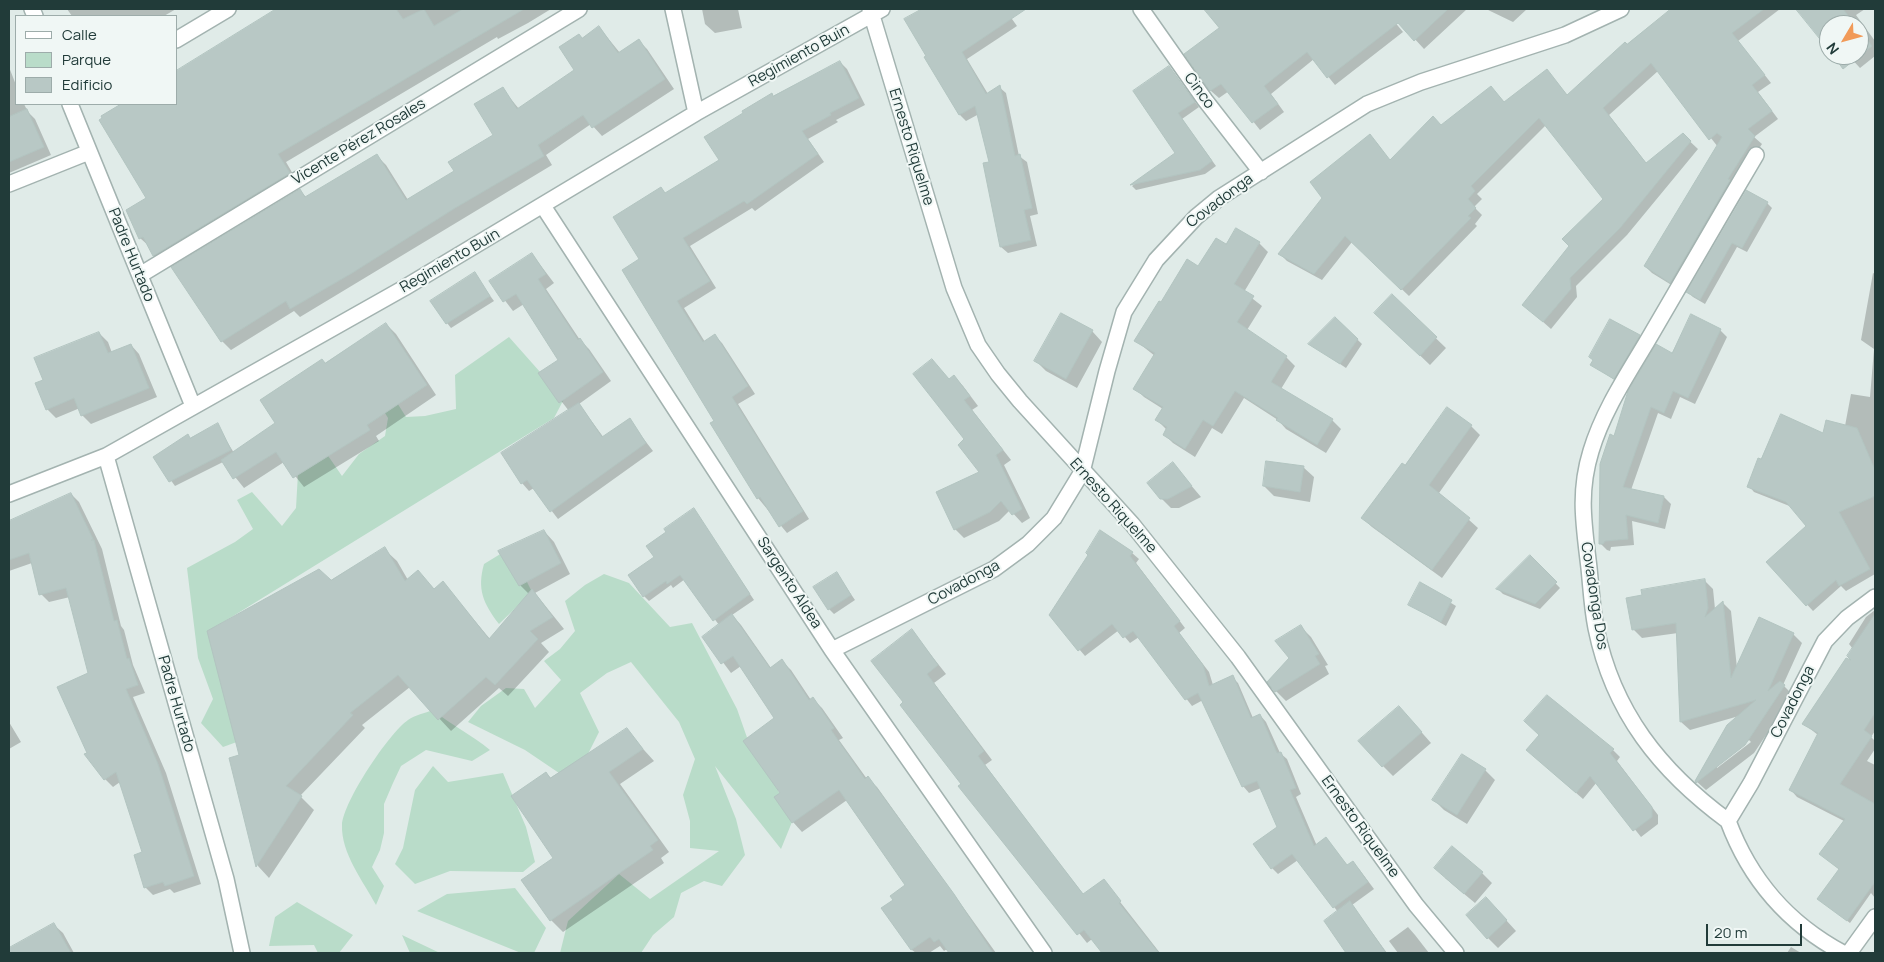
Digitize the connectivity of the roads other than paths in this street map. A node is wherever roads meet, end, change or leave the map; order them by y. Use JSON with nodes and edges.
{"nodes":[{"id":1,"x":228,"y":9,"type":"edge"},
{"id":2,"x":579,"y":9,"type":"edge"},
{"id":3,"x":673,"y":9,"type":"edge"},
{"id":4,"x":1141,"y":9,"type":"edge"},
{"id":5,"x":1622,"y":9,"type":"edge"},
{"id":6,"x":874,"y":11,"type":"edge"},
{"id":7,"x":178,"y":39,"type":"edge"},
{"id":8,"x":70,"y":105,"type":"edge"},
{"id":9,"x":696,"y":113,"type":"junction"},
{"id":10,"x":90,"y":152,"type":"junction"},
{"id":11,"x":1756,"y":155,"type":"dead end"},
{"id":12,"x":1261,"y":172,"type":"junction"},
{"id":13,"x":9,"y":184,"type":"edge"},
{"id":14,"x":543,"y":206,"type":"junction"},
{"id":15,"x":140,"y":274,"type":"junction"},
{"id":16,"x":193,"y":406,"type":"junction"},
{"id":17,"x":106,"y":456,"type":"junction"},
{"id":18,"x":1082,"y":472,"type":"junction"},
{"id":19,"x":9,"y":494,"type":"edge"},
{"id":20,"x":1875,"y":597,"type":"edge"},
{"id":21,"x":832,"y":650,"type":"junction"},
{"id":22,"x":1728,"y":820,"type":"junction"},
{"id":23,"x":1875,"y":917,"type":"edge"},
{"id":24,"x":242,"y":953,"type":"edge"},
{"id":25,"x":1044,"y":953,"type":"edge"},
{"id":26,"x":1456,"y":953,"type":"edge"},
{"id":27,"x":1843,"y":953,"type":"edge"},
{"id":28,"x":1849,"y":953,"type":"edge"}],
"edges":[{"from":1,"to":7,"type":"street"},
{"from":2,"to":15,"type":"street","name":"Vicente Pérez Rosales"},
{"from":3,"to":9,"type":"street"},
{"from":4,"to":12,"type":"street","name":"Cinco"},
{"from":5,"to":12,"type":"street","name":"Covadonga"},
{"from":6,"to":9,"type":"street","name":"Regimiento Buin"},
{"from":6,"to":18,"type":"street","name":"Ernesto Riquelme"},
{"from":8,"to":10,"type":"street","name":"Padre Hurtado"},
{"from":9,"to":14,"type":"street","name":"Regimiento Buin"},
{"from":10,"to":13,"type":"street"},
{"from":10,"to":15,"type":"street","name":"Padre Hurtado"},
{"from":11,"to":22,"type":"street","name":"Covadonga Dos"},
{"from":12,"to":18,"type":"street","name":"Covadonga"},
{"from":14,"to":16,"type":"street","name":"Regimiento Buin"},
{"from":14,"to":21,"type":"street","name":"Sargento Aldea"},
{"from":15,"to":16,"type":"street","name":"Padre Hurtado"},
{"from":16,"to":17,"type":"street","name":"Regimiento Buin"},
{"from":17,"to":19,"type":"street","name":"Regimiento Buin"},
{"from":17,"to":24,"type":"street","name":"Padre Hurtado"},
{"from":18,"to":21,"type":"street","name":"Covadonga"},
{"from":18,"to":26,"type":"street","name":"Ernesto Riquelme"},
{"from":20,"to":22,"type":"street","name":"Covadonga"},
{"from":21,"to":25,"type":"street","name":"Sargento Aldea"},
{"from":22,"to":27,"type":"street"},
{"from":23,"to":28,"type":"street"}]}
